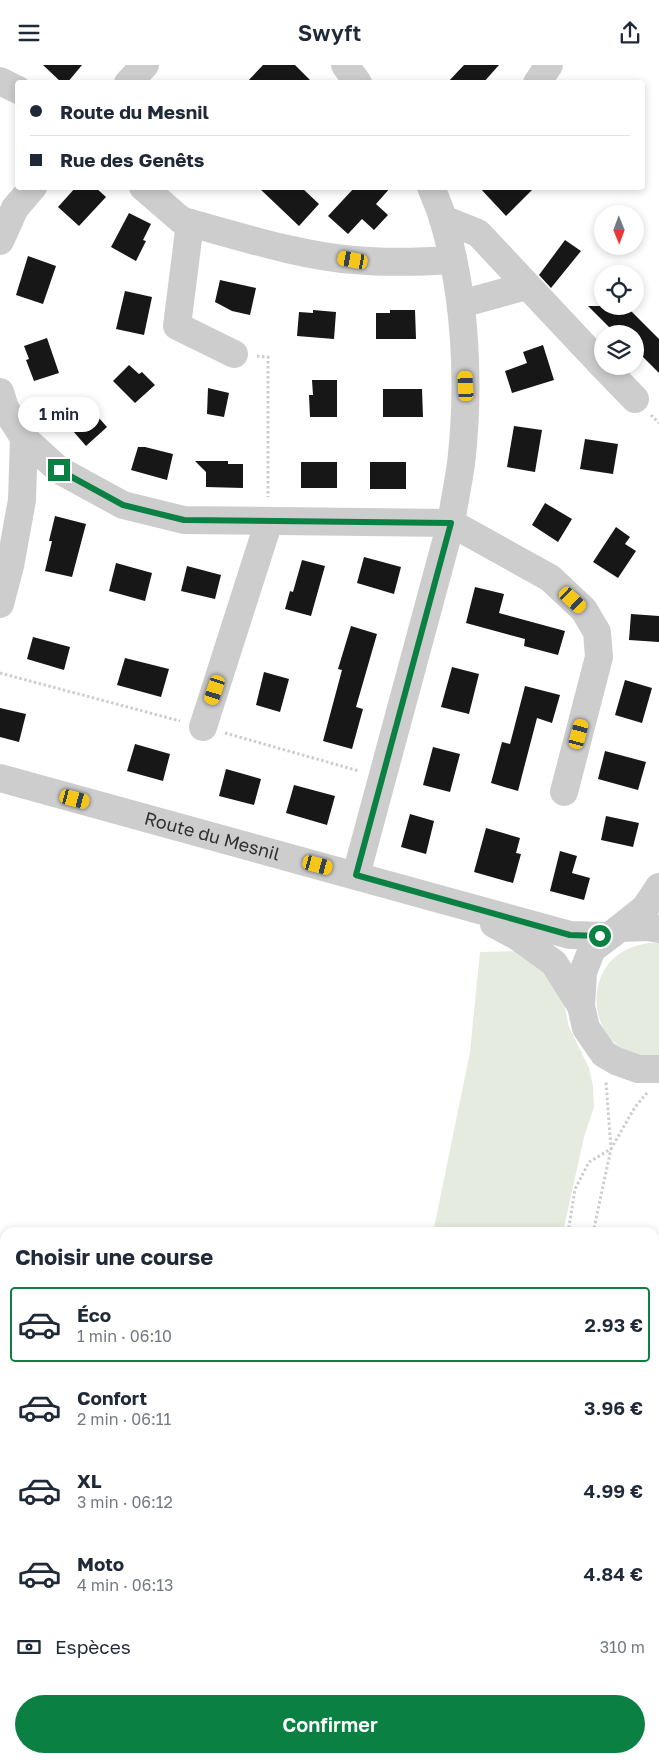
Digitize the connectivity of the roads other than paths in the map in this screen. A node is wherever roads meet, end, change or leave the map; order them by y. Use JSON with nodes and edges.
{"nodes":[{"id":1,"x":145,"y":65,"type":"edge"},
{"id":2,"x":345,"y":65,"type":"edge"},
{"id":3,"x":549,"y":65,"type":"edge"},
{"id":4,"x":131,"y":80,"type":"edge"},
{"id":5,"x":356,"y":80,"type":"edge"},
{"id":6,"x":539,"y":80,"type":"edge"},
{"id":7,"x":0,"y":81,"type":"edge"},
{"id":8,"x":15,"y":88,"type":"edge"},
{"id":9,"x":30,"y":190,"type":"edge"},
{"id":10,"x":147,"y":190,"type":"edge"},
{"id":11,"x":432,"y":190,"type":"edge"},
{"id":12,"x":443,"y":219,"type":"junction"},
{"id":13,"x":190,"y":223,"type":"junction"},
{"id":14,"x":0,"y":241,"type":"edge"},
{"id":15,"x":453,"y":260,"type":"junction"},
{"id":16,"x":526,"y":287,"type":"junction"},
{"id":17,"x":461,"y":304,"type":"junction"},
{"id":18,"x":234,"y":354,"type":"road end"},
{"id":19,"x":594,"y":357,"type":"edge"},
{"id":20,"x":612,"y":375,"type":"edge"},
{"id":21,"x":0,"y":392,"type":"edge"},
{"id":22,"x":635,"y":399,"type":"dead end"},
{"id":23,"x":24,"y":438,"type":"junction"},
{"id":24,"x":268,"y":521,"type":"junction"},
{"id":25,"x":451,"y":523,"type":"junction"},
{"id":26,"x":0,"y":603,"type":"edge"},
{"id":27,"x":203,"y":727,"type":"dead end"},
{"id":28,"x":0,"y":779,"type":"edge"},
{"id":29,"x":564,"y":792,"type":"dead end"},
{"id":30,"x":356,"y":875,"type":"junction"},
{"id":31,"x":659,"y":887,"type":"edge"},
{"id":32,"x":453,"y":902,"type":"junction"},
{"id":33,"x":659,"y":929,"type":"edge"},
{"id":34,"x":614,"y":932,"type":"junction"},
{"id":35,"x":580,"y":1006,"type":"junction"},
{"id":36,"x":655,"y":1079,"type":"edge"}],
"edges":[{"from":1,"to":4,"type":"street"},
{"from":2,"to":5,"type":"street"},
{"from":3,"to":6,"type":"street"},
{"from":7,"to":8,"type":"street"},
{"from":9,"to":14,"type":"street"},
{"from":10,"to":13,"type":"street"},
{"from":11,"to":12,"type":"street"},
{"from":12,"to":15,"type":"street"},
{"from":12,"to":16,"type":"street"},
{"from":13,"to":15,"type":"street"},
{"from":13,"to":18,"type":"street"},
{"from":15,"to":17,"type":"street"},
{"from":16,"to":17,"type":"street"},
{"from":16,"to":19,"type":"street"},
{"from":17,"to":25,"type":"street"},
{"from":20,"to":22,"type":"street"},
{"from":21,"to":23,"type":"street"},
{"from":23,"to":24,"type":"street"},
{"from":23,"to":26,"type":"street"},
{"from":24,"to":25,"type":"street"},
{"from":24,"to":27,"type":"street"},
{"from":25,"to":29,"type":"street"},
{"from":25,"to":30,"type":"street"},
{"from":28,"to":30,"type":"street","name":"Route du Mesnil"},
{"from":30,"to":32,"type":"street","name":"Route du Mesnil"},
{"from":31,"to":34,"type":"street"},
{"from":32,"to":34,"type":"street","name":"Route du Mesnil"},
{"from":32,"to":35,"type":"street","name":"Route du Mesnil"},
{"from":33,"to":34,"type":"street","name":"Route du Mesnil"},
{"from":34,"to":35,"type":"street"},
{"from":35,"to":36,"type":"street"}]}
